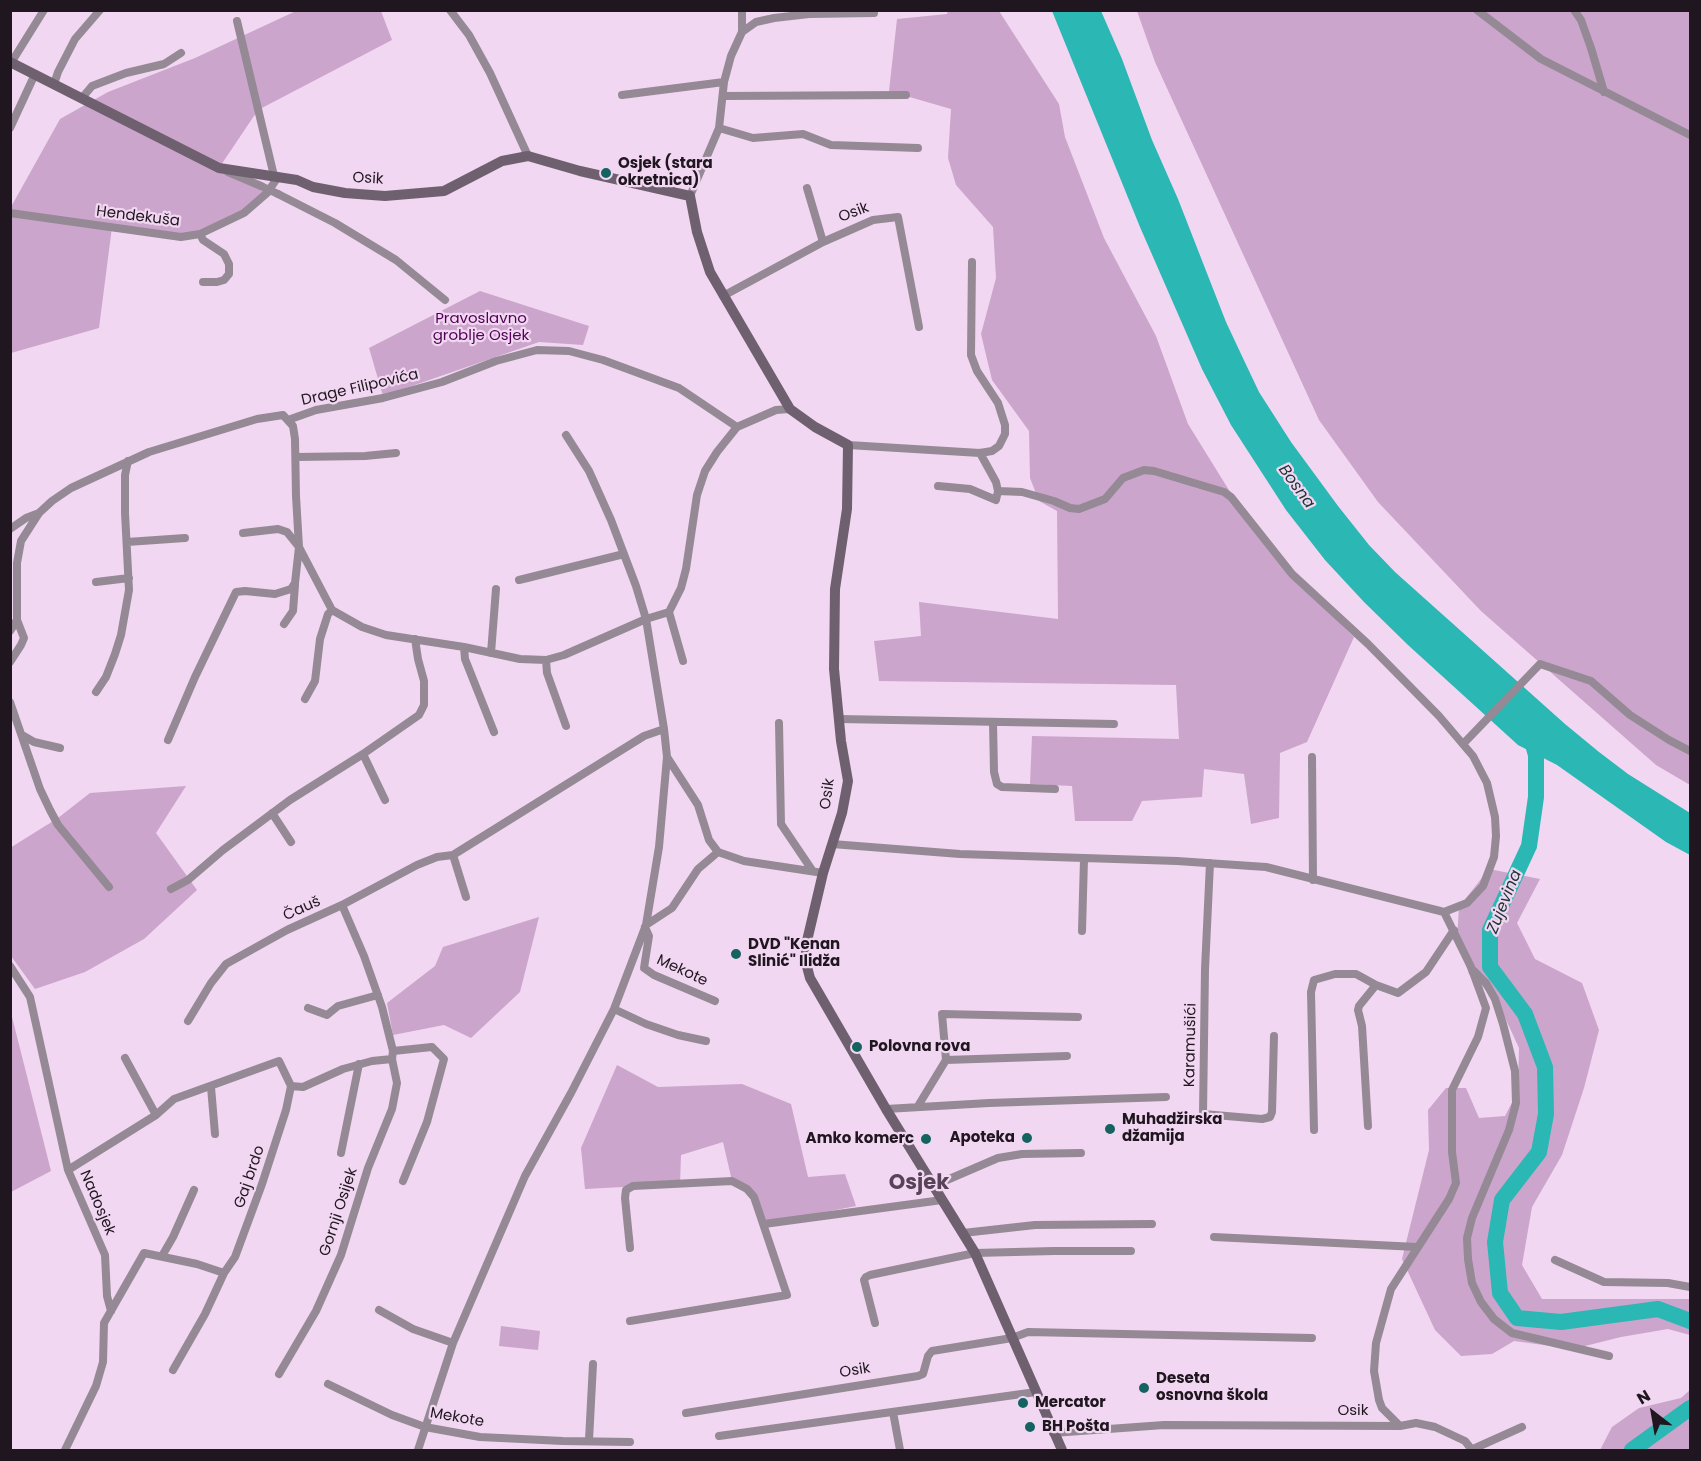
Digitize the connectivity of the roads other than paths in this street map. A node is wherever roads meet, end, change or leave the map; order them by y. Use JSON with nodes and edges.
{"nodes":[{"id":1,"x":44,"y":10,"type":"edge"},
{"id":2,"x":100,"y":10,"type":"edge"},
{"id":3,"x":450,"y":10,"type":"edge"},
{"id":4,"x":742,"y":10,"type":"edge"},
{"id":5,"x":1477,"y":10,"type":"edge"},
{"id":6,"x":1574,"y":10,"type":"edge"},
{"id":7,"x":874,"y":13,"type":"dead end"},
{"id":8,"x":237,"y":21,"type":"dead end"},
{"id":9,"x":742,"y":33,"type":"junction"},
{"id":10,"x":181,"y":53,"type":"dead end"},
{"id":11,"x":11,"y":63,"type":"edge"},
{"id":12,"x":35,"y":75,"type":"junction"},
{"id":13,"x":724,"y":82,"type":"junction"},
{"id":14,"x":54,"y":84,"type":"junction"},
{"id":15,"x":1604,"y":92,"type":"junction"},
{"id":16,"x":621,"y":95,"type":"dead end"},
{"id":17,"x":906,"y":95,"type":"dead end"},
{"id":18,"x":723,"y":96,"type":"junction"},
{"id":19,"x":82,"y":98,"type":"junction"},
{"id":20,"x":10,"y":128,"type":"edge"},
{"id":21,"x":719,"y":128,"type":"junction"},
{"id":22,"x":1690,"y":135,"type":"edge"},
{"id":23,"x":918,"y":148,"type":"dead end"},
{"id":24,"x":528,"y":156,"type":"junction"},
{"id":25,"x":219,"y":168,"type":"junction"},
{"id":26,"x":276,"y":177,"type":"junction"},
{"id":27,"x":807,"y":188,"type":"dead end"},
{"id":28,"x":690,"y":196,"type":"junction"},
{"id":29,"x":10,"y":213,"type":"edge"},
{"id":30,"x":200,"y":234,"type":"junction"},
{"id":31,"x":823,"y":242,"type":"junction"},
{"id":32,"x":972,"y":262,"type":"dead end"},
{"id":33,"x":203,"y":282,"type":"dead end"},
{"id":34,"x":723,"y":296,"type":"junction"},
{"id":35,"x":445,"y":300,"type":"dead end"},
{"id":36,"x":919,"y":327,"type":"dead end"},
{"id":37,"x":790,"y":409,"type":"junction"},
{"id":38,"x":288,"y":420,"type":"junction"},
{"id":39,"x":737,"y":428,"type":"junction"},
{"id":40,"x":566,"y":435,"type":"dead end"},
{"id":41,"x":848,"y":445,"type":"junction"},
{"id":42,"x":396,"y":453,"type":"dead end"},
{"id":43,"x":980,"y":453,"type":"junction"},
{"id":44,"x":296,"y":457,"type":"junction"},
{"id":45,"x":128,"y":461,"type":"junction"},
{"id":46,"x":938,"y":486,"type":"dead end"},
{"id":47,"x":998,"y":491,"type":"junction"},
{"id":48,"x":39,"y":513,"type":"junction"},
{"id":49,"x":10,"y":529,"type":"edge"},
{"id":50,"x":243,"y":533,"type":"dead end"},
{"id":51,"x":185,"y":538,"type":"dead end"},
{"id":52,"x":127,"y":542,"type":"junction"},
{"id":53,"x":299,"y":547,"type":"junction"},
{"id":54,"x":624,"y":554,"type":"junction"},
{"id":55,"x":129,"y":578,"type":"junction"},
{"id":56,"x":519,"y":580,"type":"dead end"},
{"id":57,"x":96,"y":582,"type":"dead end"},
{"id":58,"x":295,"y":583,"type":"junction"},
{"id":59,"x":496,"y":589,"type":"dead end"},
{"id":60,"x":332,"y":610,"type":"junction"},
{"id":61,"x":669,"y":612,"type":"junction"},
{"id":62,"x":17,"y":620,"type":"junction"},
{"id":63,"x":646,"y":620,"type":"junction"},
{"id":64,"x":284,"y":624,"type":"dead end"},
{"id":65,"x":10,"y":632,"type":"edge"},
{"id":66,"x":415,"y":639,"type":"junction"},
{"id":67,"x":464,"y":647,"type":"junction"},
{"id":68,"x":491,"y":653,"type":"junction"},
{"id":69,"x":546,"y":660,"type":"junction"},
{"id":70,"x":683,"y":661,"type":"dead end"},
{"id":71,"x":10,"y":662,"type":"edge"},
{"id":72,"x":96,"y":692,"type":"dead end"},
{"id":73,"x":305,"y":699,"type":"dead end"},
{"id":74,"x":10,"y":702,"type":"edge"},
{"id":75,"x":839,"y":719,"type":"junction"},
{"id":76,"x":993,"y":722,"type":"junction"},
{"id":77,"x":779,"y":723,"type":"dead end"},
{"id":78,"x":1114,"y":724,"type":"dead end"},
{"id":79,"x":566,"y":726,"type":"dead end"},
{"id":80,"x":664,"y":729,"type":"junction"},
{"id":81,"x":494,"y":732,"type":"dead end"},
{"id":82,"x":22,"y":735,"type":"junction"},
{"id":83,"x":168,"y":740,"type":"dead end"},
{"id":84,"x":1464,"y":743,"type":"junction"},
{"id":85,"x":60,"y":748,"type":"dead end"},
{"id":86,"x":1690,"y":751,"type":"edge"},
{"id":87,"x":363,"y":754,"type":"junction"},
{"id":88,"x":666,"y":757,"type":"junction"},
{"id":89,"x":1312,"y":757,"type":"dead end"},
{"id":90,"x":1055,"y":789,"type":"dead end"},
{"id":91,"x":385,"y":800,"type":"dead end"},
{"id":92,"x":272,"y":813,"type":"junction"},
{"id":93,"x":291,"y":843,"type":"dead end"},
{"id":94,"x":832,"y":844,"type":"junction"},
{"id":95,"x":718,"y":852,"type":"junction"},
{"id":96,"x":453,"y":855,"type":"junction"},
{"id":97,"x":1084,"y":859,"type":"junction"},
{"id":98,"x":1210,"y":863,"type":"junction"},
{"id":99,"x":817,"y":871,"type":"junction"},
{"id":100,"x":1313,"y":880,"type":"junction"},
{"id":101,"x":109,"y":887,"type":"dead end"},
{"id":102,"x":171,"y":889,"type":"dead end"},
{"id":103,"x":466,"y":897,"type":"dead end"},
{"id":104,"x":342,"y":905,"type":"junction"},
{"id":105,"x":1444,"y":912,"type":"junction"},
{"id":106,"x":645,"y":926,"type":"junction"},
{"id":107,"x":1454,"y":930,"type":"junction"},
{"id":108,"x":1082,"y":931,"type":"dead end"},
{"id":109,"x":10,"y":966,"type":"edge"},
{"id":110,"x":1471,"y":967,"type":"junction"},
{"id":111,"x":1376,"y":985,"type":"junction"},
{"id":112,"x":378,"y":995,"type":"junction"},
{"id":113,"x":715,"y":1001,"type":"dead end"},
{"id":114,"x":308,"y":1008,"type":"dead end"},
{"id":115,"x":614,"y":1009,"type":"junction"},
{"id":116,"x":1078,"y":1017,"type":"dead end"},
{"id":117,"x":188,"y":1021,"type":"dead end"},
{"id":118,"x":1274,"y":1036,"type":"dead end"},
{"id":119,"x":706,"y":1041,"type":"dead end"},
{"id":120,"x":393,"y":1055,"type":"junction"},
{"id":121,"x":1067,"y":1056,"type":"dead end"},
{"id":122,"x":125,"y":1058,"type":"dead end"},
{"id":123,"x":946,"y":1060,"type":"junction"},
{"id":124,"x":359,"y":1064,"type":"junction"},
{"id":125,"x":291,"y":1086,"type":"junction"},
{"id":126,"x":211,"y":1087,"type":"junction"},
{"id":127,"x":1166,"y":1097,"type":"dead end"},
{"id":128,"x":918,"y":1106,"type":"junction"},
{"id":129,"x":886,"y":1109,"type":"junction"},
{"id":130,"x":156,"y":1115,"type":"junction"},
{"id":131,"x":1368,"y":1126,"type":"dead end"},
{"id":132,"x":1314,"y":1130,"type":"dead end"},
{"id":133,"x":215,"y":1134,"type":"dead end"},
{"id":134,"x":341,"y":1153,"type":"dead end"},
{"id":135,"x":1081,"y":1153,"type":"dead end"},
{"id":136,"x":68,"y":1170,"type":"junction"},
{"id":137,"x":403,"y":1181,"type":"dead end"},
{"id":138,"x":933,"y":1186,"type":"junction"},
{"id":139,"x":194,"y":1190,"type":"dead end"},
{"id":140,"x":942,"y":1200,"type":"junction"},
{"id":141,"x":764,"y":1224,"type":"junction"},
{"id":142,"x":1152,"y":1224,"type":"dead end"},
{"id":143,"x":963,"y":1233,"type":"junction"},
{"id":144,"x":1214,"y":1237,"type":"dead end"},
{"id":145,"x":1416,"y":1247,"type":"junction"},
{"id":146,"x":630,"y":1248,"type":"dead end"},
{"id":147,"x":1131,"y":1251,"type":"dead end"},
{"id":148,"x":975,"y":1253,"type":"junction"},
{"id":149,"x":162,"y":1256,"type":"junction"},
{"id":150,"x":1555,"y":1260,"type":"dead end"},
{"id":151,"x":224,"y":1273,"type":"junction"},
{"id":152,"x":1690,"y":1287,"type":"edge"},
{"id":153,"x":379,"y":1310,"type":"dead end"},
{"id":154,"x":111,"y":1311,"type":"junction"},
{"id":155,"x":630,"y":1321,"type":"dead end"},
{"id":156,"x":875,"y":1323,"type":"dead end"},
{"id":157,"x":1012,"y":1338,"type":"junction"},
{"id":158,"x":1312,"y":1338,"type":"dead end"},
{"id":159,"x":453,"y":1343,"type":"junction"},
{"id":160,"x":1609,"y":1356,"type":"dead end"},
{"id":161,"x":593,"y":1364,"type":"dead end"},
{"id":162,"x":173,"y":1370,"type":"dead end"},
{"id":163,"x":279,"y":1374,"type":"dead end"},
{"id":164,"x":328,"y":1384,"type":"dead end"},
{"id":165,"x":1036,"y":1392,"type":"junction"},
{"id":166,"x":893,"y":1412,"type":"junction"},
{"id":167,"x":686,"y":1413,"type":"dead end"},
{"id":168,"x":1400,"y":1426,"type":"junction"},
{"id":169,"x":425,"y":1427,"type":"junction"},
{"id":170,"x":1522,"y":1427,"type":"dead end"},
{"id":171,"x":1053,"y":1433,"type":"junction"},
{"id":172,"x":719,"y":1436,"type":"dead end"},
{"id":173,"x":589,"y":1440,"type":"junction"},
{"id":174,"x":630,"y":1442,"type":"dead end"},
{"id":175,"x":65,"y":1450,"type":"edge"},
{"id":176,"x":418,"y":1450,"type":"edge"},
{"id":177,"x":900,"y":1450,"type":"edge"},
{"id":178,"x":1062,"y":1450,"type":"edge"},
{"id":179,"x":1472,"y":1450,"type":"edge"}],
"edges":[{"from":1,"to":11,"type":"street"},
{"from":2,"to":14,"type":"street"},
{"from":3,"to":24,"type":"street"},
{"from":4,"to":9,"type":"street"},
{"from":5,"to":15,"type":"street"},
{"from":6,"to":15,"type":"street"},
{"from":7,"to":9,"type":"street"},
{"from":8,"to":26,"type":"street"},
{"from":9,"to":13,"type":"street"},
{"from":10,"to":19,"type":"street"},
{"from":11,"to":12,"type":"main road","name":"Osik"},
{"from":12,"to":14,"type":"main road","name":"Osik"},
{"from":12,"to":20,"type":"street"},
{"from":13,"to":16,"type":"street"},
{"from":13,"to":18,"type":"street"},
{"from":14,"to":19,"type":"main road","name":"Osik"},
{"from":15,"to":22,"type":"street"},
{"from":17,"to":18,"type":"street"},
{"from":18,"to":21,"type":"street"},
{"from":19,"to":25,"type":"main road","name":"Osik"},
{"from":21,"to":23,"type":"street"},
{"from":21,"to":28,"type":"street"},
{"from":24,"to":26,"type":"main road","name":"Osik"},
{"from":24,"to":28,"type":"main road","name":"Osik"},
{"from":25,"to":26,"type":"main road","name":"Osik"},
{"from":25,"to":35,"type":"street","bridge":true},
{"from":26,"to":30,"type":"street","name":"Hendekuša"},
{"from":27,"to":31,"type":"street"},
{"from":28,"to":34,"type":"main road"},
{"from":29,"to":30,"type":"street","name":"Hendekuša"},
{"from":30,"to":33,"type":"street"},
{"from":31,"to":34,"type":"street","name":"Osik"},
{"from":31,"to":36,"type":"street","name":"Osik"},
{"from":32,"to":43,"type":"street"},
{"from":34,"to":37,"type":"main road"},
{"from":37,"to":39,"type":"street"},
{"from":37,"to":41,"type":"main road"},
{"from":38,"to":39,"type":"street","name":"Drage Filipovića"},
{"from":38,"to":44,"type":"street","name":"Drage Filipovića"},
{"from":38,"to":45,"type":"street","name":"Drage Filipovića"},
{"from":39,"to":61,"type":"street"},
{"from":40,"to":54,"type":"street"},
{"from":41,"to":43,"type":"street"},
{"from":41,"to":75,"type":"main road","name":"Osik"},
{"from":42,"to":44,"type":"street"},
{"from":43,"to":47,"type":"street"},
{"from":44,"to":53,"type":"street","name":"Drage Filipovića"},
{"from":45,"to":48,"type":"street","name":"Drage Filipovića"},
{"from":45,"to":52,"type":"street"},
{"from":46,"to":47,"type":"street"},
{"from":47,"to":84,"type":"street"},
{"from":48,"to":49,"type":"street","name":"Drage Filipovića"},
{"from":48,"to":62,"type":"street","name":"Drage Filipovića"},
{"from":50,"to":53,"type":"street"},
{"from":51,"to":52,"type":"street"},
{"from":52,"to":55,"type":"street"},
{"from":53,"to":58,"type":"street","name":"Drage Filipovića"},
{"from":53,"to":60,"type":"street","name":"Drage Filipovića"},
{"from":54,"to":56,"type":"street"},
{"from":54,"to":63,"type":"street"},
{"from":55,"to":57,"type":"street"},
{"from":55,"to":72,"type":"street"},
{"from":58,"to":64,"type":"street","name":"Drage Filipovića"},
{"from":58,"to":83,"type":"street"},
{"from":59,"to":68,"type":"street"},
{"from":60,"to":66,"type":"street"},
{"from":60,"to":73,"type":"street"},
{"from":61,"to":63,"type":"street"},
{"from":61,"to":70,"type":"street"},
{"from":62,"to":65,"type":"street"},
{"from":62,"to":71,"type":"street","name":"Drage Filipovića"},
{"from":63,"to":69,"type":"street"},
{"from":63,"to":80,"type":"street"},
{"from":66,"to":67,"type":"street"},
{"from":66,"to":87,"type":"street"},
{"from":67,"to":68,"type":"street"},
{"from":67,"to":81,"type":"street"},
{"from":68,"to":69,"type":"street"},
{"from":69,"to":79,"type":"street"},
{"from":74,"to":82,"type":"street"},
{"from":75,"to":76,"type":"street"},
{"from":75,"to":94,"type":"main road","name":"Osik"},
{"from":76,"to":78,"type":"street"},
{"from":76,"to":90,"type":"street"},
{"from":77,"to":99,"type":"street"},
{"from":80,"to":88,"type":"street"},
{"from":80,"to":96,"type":"street","name":"Čauš"},
{"from":82,"to":85,"type":"street"},
{"from":82,"to":101,"type":"street"},
{"from":84,"to":86,"type":"street"},
{"from":84,"to":105,"type":"street"},
{"from":87,"to":91,"type":"street"},
{"from":87,"to":92,"type":"street"},
{"from":88,"to":95,"type":"street"},
{"from":88,"to":106,"type":"street"},
{"from":89,"to":100,"type":"street"},
{"from":92,"to":93,"type":"street"},
{"from":92,"to":102,"type":"street"},
{"from":94,"to":97,"type":"street"},
{"from":94,"to":99,"type":"main road","name":"Osik"},
{"from":95,"to":99,"type":"street"},
{"from":95,"to":106,"type":"street"},
{"from":96,"to":103,"type":"street"},
{"from":96,"to":104,"type":"street","name":"Čauš"},
{"from":97,"to":98,"type":"street"},
{"from":97,"to":108,"type":"street"},
{"from":98,"to":100,"type":"street"},
{"from":98,"to":118,"type":"street","name":"Karamušići"},
{"from":99,"to":129,"type":"main road","name":"Osik"},
{"from":100,"to":105,"type":"street"},
{"from":104,"to":112,"type":"street","name":"Gornji Osijek"},
{"from":104,"to":117,"type":"street","name":"Čauš"},
{"from":105,"to":107,"type":"street"},
{"from":106,"to":113,"type":"street","name":"Mekote"},
{"from":106,"to":115,"type":"street"},
{"from":107,"to":110,"type":"street"},
{"from":107,"to":111,"type":"street"},
{"from":109,"to":136,"type":"street","name":"Nadosjek"},
{"from":110,"to":145,"type":"street"},
{"from":110,"to":160,"type":"street"},
{"from":111,"to":131,"type":"street"},
{"from":111,"to":132,"type":"street"},
{"from":112,"to":114,"type":"street"},
{"from":112,"to":120,"type":"street","name":"Gornji Osijek"},
{"from":115,"to":119,"type":"street"},
{"from":115,"to":159,"type":"street"},
{"from":116,"to":123,"type":"street"},
{"from":120,"to":124,"type":"street"},
{"from":120,"to":137,"type":"street"},
{"from":120,"to":163,"type":"street","name":"Gornji Osijek"},
{"from":121,"to":123,"type":"street"},
{"from":122,"to":130,"type":"street"},
{"from":123,"to":128,"type":"street"},
{"from":124,"to":125,"type":"street"},
{"from":124,"to":134,"type":"street"},
{"from":125,"to":126,"type":"street"},
{"from":125,"to":151,"type":"street","name":"Gaj brdo"},
{"from":126,"to":130,"type":"street"},
{"from":126,"to":133,"type":"street"},
{"from":127,"to":128,"type":"street"},
{"from":128,"to":129,"type":"street"},
{"from":129,"to":138,"type":"main road","name":"Osik"},
{"from":130,"to":136,"type":"street"},
{"from":135,"to":138,"type":"street"},
{"from":136,"to":154,"type":"street","name":"Nadosjek"},
{"from":138,"to":140,"type":"main road","name":"Osik"},
{"from":139,"to":149,"type":"street"},
{"from":140,"to":141,"type":"street"},
{"from":140,"to":143,"type":"main road","name":"Osik"},
{"from":141,"to":146,"type":"street"},
{"from":141,"to":155,"type":"street"},
{"from":142,"to":143,"type":"street"},
{"from":143,"to":148,"type":"main road","name":"Osik"},
{"from":144,"to":145,"type":"street"},
{"from":145,"to":168,"type":"street"},
{"from":147,"to":148,"type":"street"},
{"from":148,"to":156,"type":"street"},
{"from":148,"to":157,"type":"main road","name":"Osik"},
{"from":149,"to":151,"type":"street"},
{"from":149,"to":154,"type":"street"},
{"from":150,"to":152,"type":"street"},
{"from":151,"to":162,"type":"street","name":"Gaj brdo"},
{"from":153,"to":159,"type":"street"},
{"from":154,"to":175,"type":"street","name":"Nadosjek"},
{"from":157,"to":158,"type":"street","name":"Osik"},
{"from":157,"to":165,"type":"main road","name":"Osik"},
{"from":157,"to":167,"type":"street","name":"Osik"},
{"from":159,"to":169,"type":"street"},
{"from":161,"to":173,"type":"street"},
{"from":164,"to":169,"type":"street","name":"Mekote"},
{"from":165,"to":166,"type":"street"},
{"from":165,"to":171,"type":"main road","name":"Osik"},
{"from":166,"to":172,"type":"street"},
{"from":166,"to":177,"type":"street"},
{"from":168,"to":171,"type":"street","name":"Osik"},
{"from":168,"to":179,"type":"street"},
{"from":169,"to":173,"type":"street","name":"Mekote"},
{"from":169,"to":176,"type":"street"},
{"from":170,"to":179,"type":"street"},
{"from":171,"to":178,"type":"main road","name":"Osik"},
{"from":173,"to":174,"type":"street","name":"Mekote"}]}
